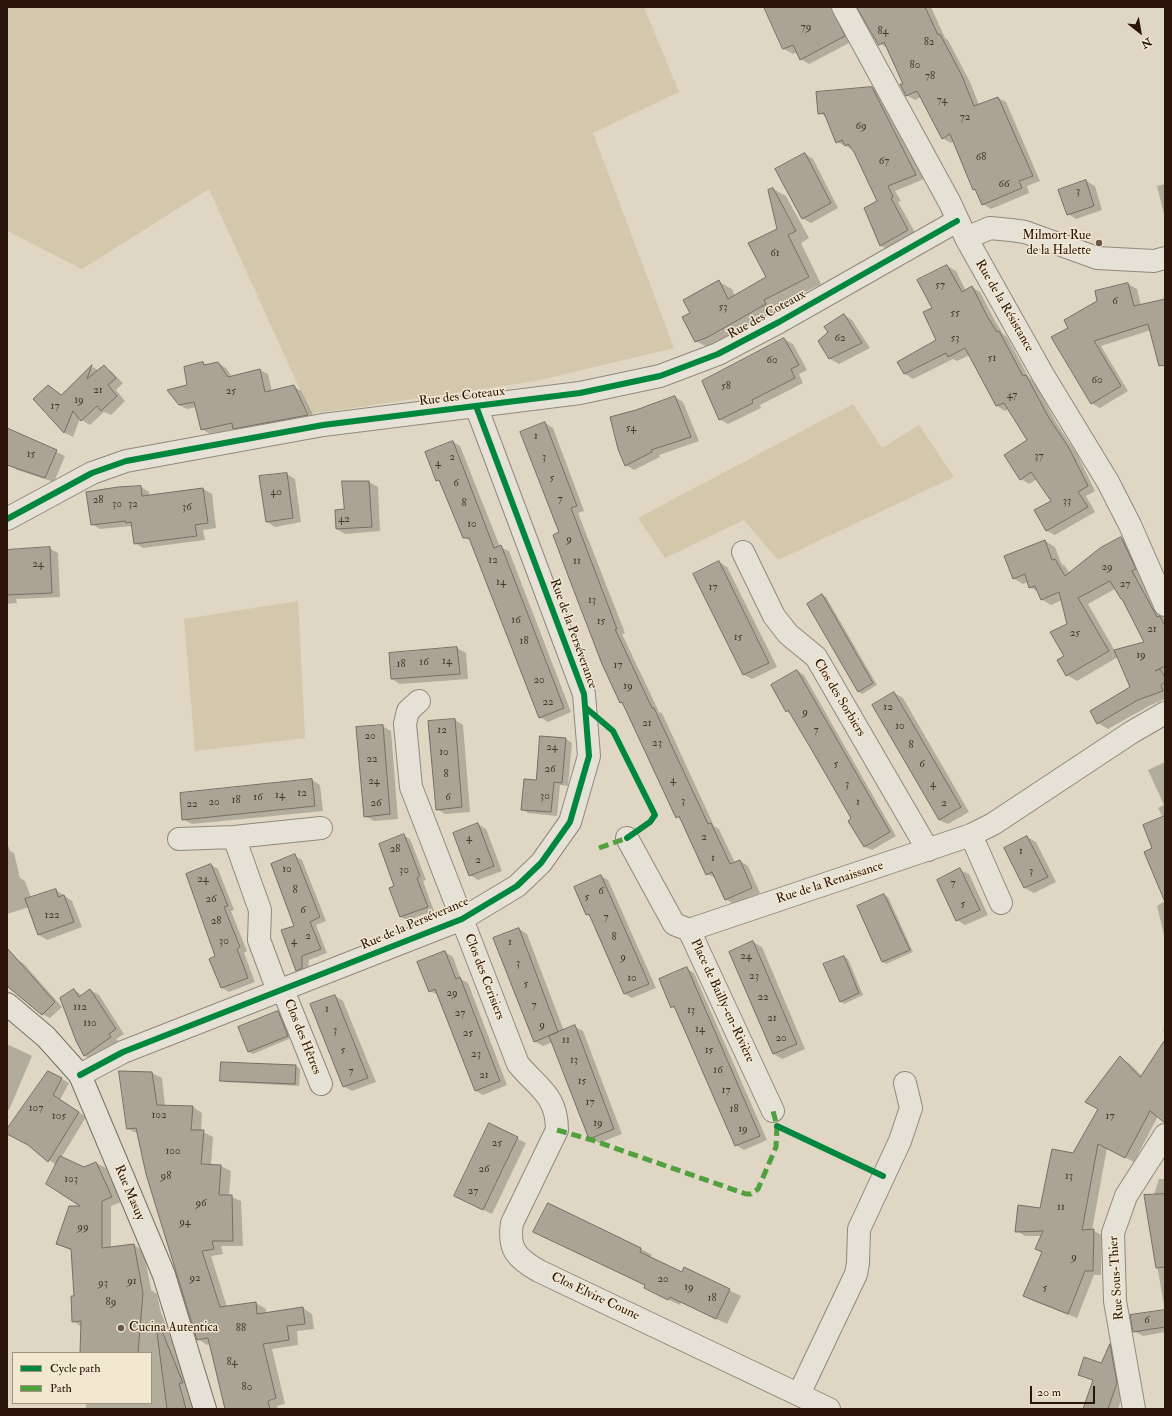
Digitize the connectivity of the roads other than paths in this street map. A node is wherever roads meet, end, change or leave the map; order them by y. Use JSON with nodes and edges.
{"nodes":[{"id":1,"x":843,"y":7,"type":"edge"},
{"id":2,"x":961,"y":229,"type":"junction"},
{"id":3,"x":1165,"y":258,"type":"edge"},
{"id":4,"x":476,"y":406,"type":"junction"},
{"id":5,"x":7,"y":519,"type":"edge"},
{"id":6,"x":743,"y":552,"type":"dead end"},
{"id":7,"x":1165,"y":605,"type":"edge"},
{"id":8,"x":419,"y":701,"type":"dead end"},
{"id":9,"x":1165,"y":712,"type":"edge"},
{"id":10,"x":320,"y":828,"type":"dead end"},
{"id":11,"x":971,"y":835,"type":"junction"},
{"id":12,"x":234,"y":837,"type":"junction"},
{"id":13,"x":627,"y":838,"type":"dead end"},
{"id":14,"x":179,"y":839,"type":"dead end"},
{"id":15,"x":928,"y":850,"type":"junction"},
{"id":16,"x":1001,"y":903,"type":"dead end"},
{"id":17,"x":462,"y":919,"type":"junction"},
{"id":18,"x":689,"y":930,"type":"junction"},
{"id":19,"x":281,"y":990,"type":"junction"},
{"id":20,"x":7,"y":1004,"type":"edge"},
{"id":21,"x":80,"y":1075,"type":"junction"},
{"id":22,"x":906,"y":1083,"type":"dead end"},
{"id":23,"x":321,"y":1084,"type":"dead end"},
{"id":24,"x":774,"y":1111,"type":"dead end"},
{"id":25,"x":557,"y":1130,"type":"joint"},
{"id":26,"x":1165,"y":1136,"type":"edge"},
{"id":27,"x":799,"y":1394,"type":"junction"},
{"id":28,"x":205,"y":1409,"type":"edge"},
{"id":29,"x":829,"y":1409,"type":"edge"},
{"id":30,"x":1134,"y":1409,"type":"edge"}],
"edges":[{"from":1,"to":2,"type":"street","name":"Rue de la Résistance"},
{"from":2,"to":3,"type":"street","name":"Rue des Coteaux"},
{"from":2,"to":4,"type":"street","name":"Rue des Coteaux"},
{"from":2,"to":7,"type":"street","name":"Rue de la Résistance"},
{"from":4,"to":5,"type":"street","name":"Rue des Coteaux"},
{"from":4,"to":17,"type":"street","name":"Rue de la Perséverance"},
{"from":6,"to":15,"type":"street","name":"Clos des Sorbiers"},
{"from":8,"to":17,"type":"street","name":"Clos des Cerisiers"},
{"from":9,"to":11,"type":"street","name":"Rue de la Renaissance"},
{"from":10,"to":12,"type":"street"},
{"from":11,"to":15,"type":"street","name":"Rue de la Renaissance"},
{"from":11,"to":16,"type":"street"},
{"from":12,"to":14,"type":"street"},
{"from":12,"to":19,"type":"street","name":"Clos des Hêtres"},
{"from":13,"to":18,"type":"street","name":"Place de Bailly-en-Rivière"},
{"from":15,"to":18,"type":"street","name":"Rue de la Renaissance"},
{"from":17,"to":19,"type":"street","name":"Rue de la Perséverance"},
{"from":17,"to":25,"type":"street","name":"Clos des Cerisiers"},
{"from":18,"to":24,"type":"street","name":"Place de Bailly-en-Rivière"},
{"from":19,"to":21,"type":"street","name":"Rue de la Perséverance"},
{"from":19,"to":23,"type":"street","name":"Clos des Hêtres"},
{"from":20,"to":21,"type":"street","name":"Rue Masuy"},
{"from":21,"to":28,"type":"street","name":"Rue Masuy"},
{"from":22,"to":27,"type":"street"},
{"from":25,"to":27,"type":"street","name":"Clos Elvire Coune"},
{"from":26,"to":30,"type":"street","name":"Rue Sous-Thier"},
{"from":27,"to":29,"type":"street","name":"Clos Elvire Coune"}]}
